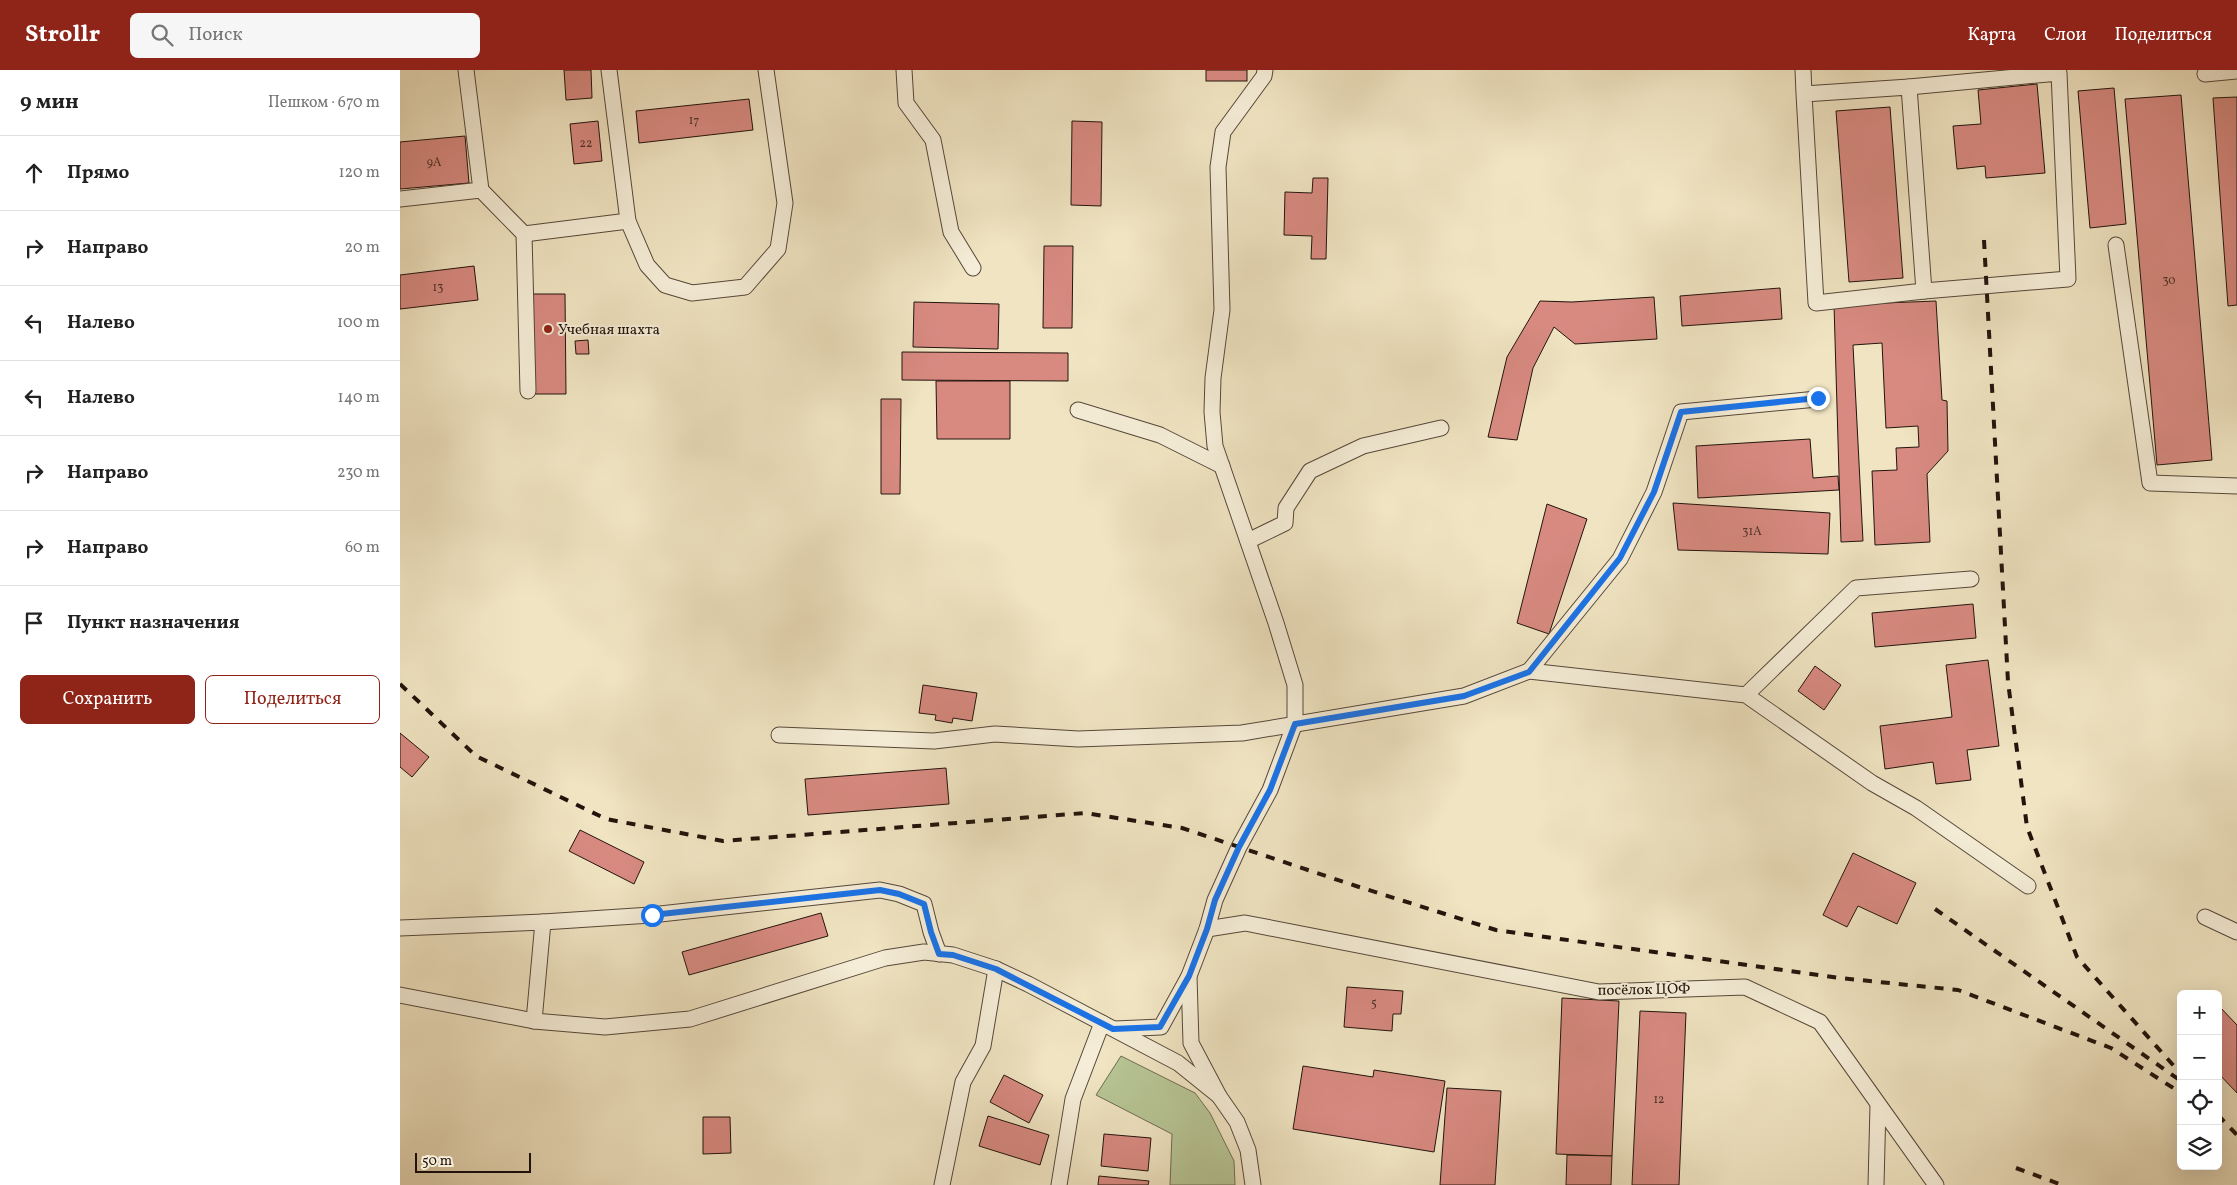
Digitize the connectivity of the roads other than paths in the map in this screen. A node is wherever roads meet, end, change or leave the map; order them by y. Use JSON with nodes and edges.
{"nodes":[{"id":1,"x":466,"y":70,"type":"edge"},
{"id":2,"x":609,"y":70,"type":"edge"},
{"id":3,"x":766,"y":70,"type":"edge"},
{"id":4,"x":904,"y":70,"type":"edge"},
{"id":5,"x":1265,"y":70,"type":"edge"},
{"id":6,"x":1803,"y":70,"type":"edge"},
{"id":7,"x":2237,"y":71,"type":"edge"},
{"id":8,"x":2206,"y":74,"type":"dead end"},
{"id":9,"x":1910,"y":87,"type":"junction"},
{"id":10,"x":1804,"y":94,"type":"junction"},
{"id":11,"x":481,"y":190,"type":"junction"},
{"id":12,"x":400,"y":199,"type":"edge"},
{"id":13,"x":628,"y":221,"type":"junction"},
{"id":14,"x":524,"y":234,"type":"junction"},
{"id":15,"x":2116,"y":245,"type":"dead end"},
{"id":16,"x":974,"y":268,"type":"dead end"},
{"id":17,"x":1924,"y":291,"type":"junction"},
{"id":18,"x":528,"y":391,"type":"dead end"},
{"id":19,"x":1818,"y":398,"type":"dead end"},
{"id":20,"x":1078,"y":410,"type":"dead end"},
{"id":21,"x":1441,"y":428,"type":"dead end"},
{"id":22,"x":1222,"y":466,"type":"junction"},
{"id":23,"x":2237,"y":486,"type":"edge"},
{"id":24,"x":1248,"y":541,"type":"junction"},
{"id":25,"x":1971,"y":579,"type":"dead end"},
{"id":26,"x":1529,"y":672,"type":"junction"},
{"id":27,"x":1746,"y":695,"type":"junction"},
{"id":28,"x":1295,"y":724,"type":"junction"},
{"id":29,"x":779,"y":735,"type":"dead end"},
{"id":30,"x":2028,"y":886,"type":"dead end"},
{"id":31,"x":2206,"y":917,"type":"dead end"},
{"id":32,"x":543,"y":922,"type":"junction"},
{"id":33,"x":400,"y":928,"type":"edge"},
{"id":34,"x":1207,"y":929,"type":"junction"},
{"id":35,"x":2237,"y":932,"type":"edge"},
{"id":36,"x":939,"y":954,"type":"junction"},
{"id":37,"x":996,"y":969,"type":"junction"},
{"id":38,"x":1189,"y":976,"type":"junction"},
{"id":39,"x":400,"y":995,"type":"edge"},
{"id":40,"x":534,"y":1021,"type":"junction"},
{"id":41,"x":1108,"y":1026,"type":"junction"},
{"id":42,"x":1218,"y":1096,"type":"junction"},
{"id":43,"x":1878,"y":1105,"type":"junction"},
{"id":44,"x":942,"y":1185,"type":"edge"},
{"id":45,"x":1059,"y":1185,"type":"edge"},
{"id":46,"x":1252,"y":1185,"type":"edge"},
{"id":47,"x":1876,"y":1185,"type":"edge"},
{"id":48,"x":1936,"y":1185,"type":"edge"}],
"edges":[{"from":1,"to":11,"type":"street"},
{"from":2,"to":13,"type":"street"},
{"from":3,"to":13,"type":"street"},
{"from":4,"to":16,"type":"street"},
{"from":5,"to":22,"type":"street"},
{"from":6,"to":10,"type":"street"},
{"from":7,"to":8,"type":"street"},
{"from":9,"to":10,"type":"street"},
{"from":9,"to":17,"type":"street"},
{"from":9,"to":17,"type":"street"},
{"from":10,"to":17,"type":"street"},
{"from":11,"to":12,"type":"street"},
{"from":11,"to":14,"type":"street"},
{"from":13,"to":14,"type":"street"},
{"from":14,"to":18,"type":"street"},
{"from":15,"to":23,"type":"street"},
{"from":19,"to":26,"type":"street"},
{"from":20,"to":22,"type":"street"},
{"from":21,"to":24,"type":"street"},
{"from":22,"to":24,"type":"street"},
{"from":24,"to":28,"type":"street"},
{"from":25,"to":27,"type":"street"},
{"from":26,"to":27,"type":"street"},
{"from":26,"to":28,"type":"street"},
{"from":27,"to":30,"type":"street"},
{"from":28,"to":29,"type":"street"},
{"from":28,"to":34,"type":"street"},
{"from":31,"to":35,"type":"street"},
{"from":32,"to":33,"type":"street"},
{"from":32,"to":36,"type":"street"},
{"from":32,"to":40,"type":"street"},
{"from":34,"to":38,"type":"street"},
{"from":34,"to":43,"type":"street","name":"посёлок ЦОФ"},
{"from":36,"to":37,"type":"street"},
{"from":36,"to":40,"type":"street"},
{"from":37,"to":41,"type":"street"},
{"from":37,"to":44,"type":"street"},
{"from":38,"to":41,"type":"street"},
{"from":38,"to":42,"type":"street"},
{"from":39,"to":40,"type":"street"},
{"from":41,"to":42,"type":"street"},
{"from":41,"to":45,"type":"street"},
{"from":42,"to":46,"type":"street"},
{"from":43,"to":47,"type":"street"},
{"from":43,"to":48,"type":"street","name":"посёлок ЦОФ"}]}
